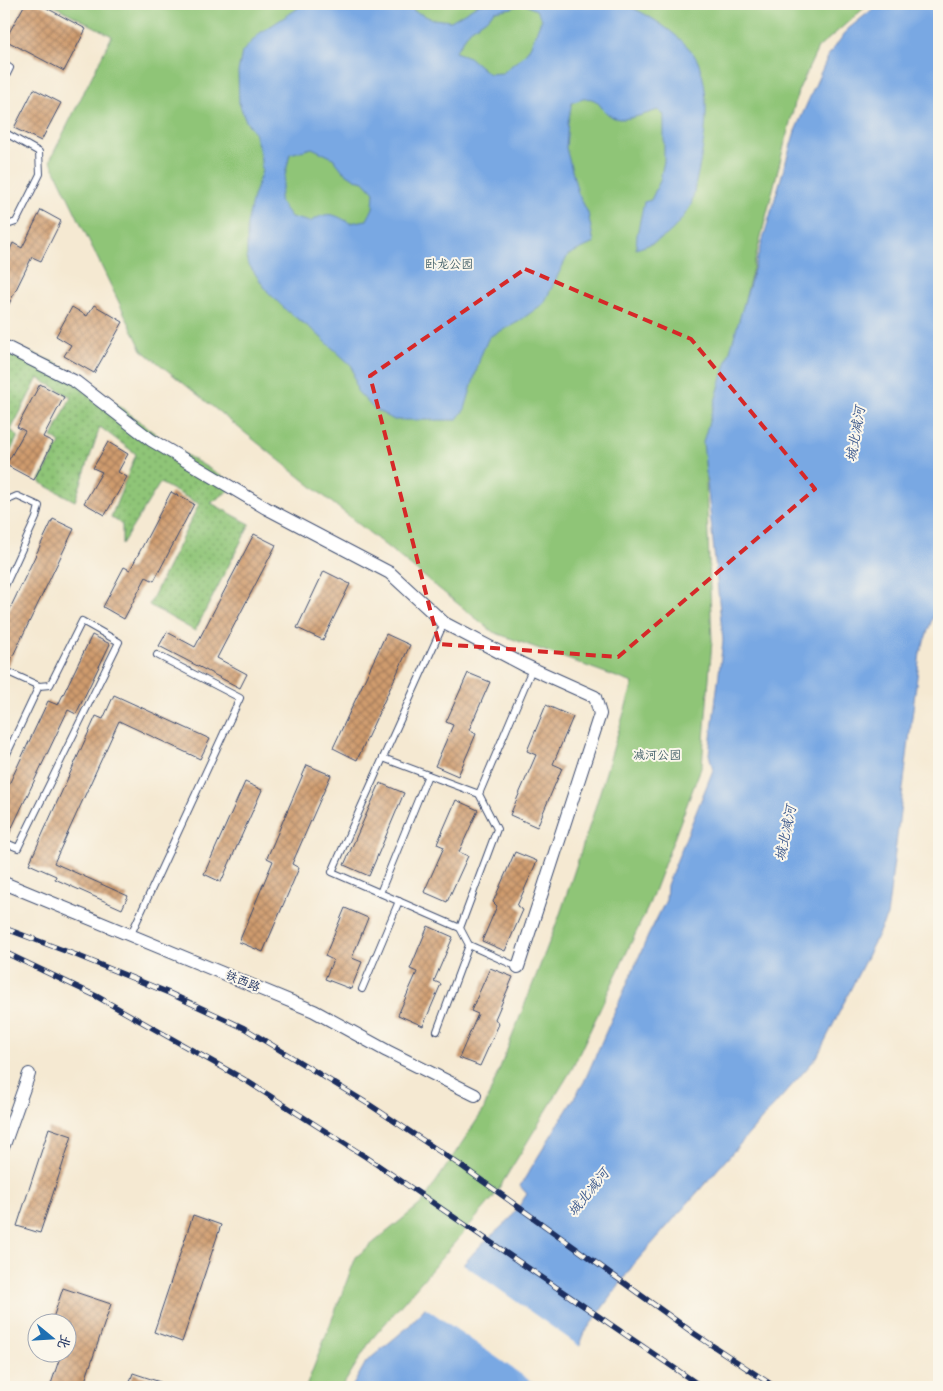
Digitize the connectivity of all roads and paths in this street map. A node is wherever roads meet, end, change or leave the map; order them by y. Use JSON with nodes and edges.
{"nodes":[{"id":1,"x":4,"y":64,"type":"edge"},
{"id":2,"x":4,"y":80,"type":"edge"},
{"id":3,"x":4,"y":132,"type":"edge"},
{"id":4,"x":4,"y":226,"type":"edge"},
{"id":5,"x":4,"y":346,"type":"edge"},
{"id":6,"x":4,"y":508,"type":"edge"},
{"id":7,"x":4,"y":588,"type":"edge"},
{"id":8,"x":444,"y":623,"type":"junction"},
{"id":9,"x":157,"y":655,"type":"dead end"},
{"id":10,"x":532,"y":669,"type":"junction"},
{"id":11,"x":4,"y":670,"type":"edge"},
{"id":12,"x":39,"y":686,"type":"junction"},
{"id":13,"x":383,"y":758,"type":"junction"},
{"id":14,"x":4,"y":760,"type":"edge"},
{"id":15,"x":428,"y":775,"type":"junction"},
{"id":16,"x":479,"y":794,"type":"junction"},
{"id":17,"x":4,"y":842,"type":"edge"},
{"id":18,"x":4,"y":883,"type":"edge"},
{"id":19,"x":380,"y":893,"type":"junction"},
{"id":20,"x":398,"y":901,"type":"junction"},
{"id":21,"x":460,"y":928,"type":"junction"},
{"id":22,"x":131,"y":934,"type":"junction"},
{"id":23,"x":469,"y":945,"type":"junction"},
{"id":24,"x":518,"y":967,"type":"joint"},
{"id":25,"x":362,"y":989,"type":"dead end"},
{"id":26,"x":436,"y":1031,"type":"dead end"},
{"id":27,"x":29,"y":1074,"type":"dead end"},
{"id":28,"x":475,"y":1095,"type":"dead end"},
{"id":29,"x":4,"y":1145,"type":"edge"}],
"edges":[{"from":1,"to":2,"type":"lane"},
{"from":3,"to":4,"type":"lane"},
{"from":5,"to":8,"type":"street"},
{"from":6,"to":7,"type":"lane"},
{"from":8,"to":10,"type":"street"},
{"from":8,"to":13,"type":"lane"},
{"from":9,"to":22,"type":"lane"},
{"from":10,"to":16,"type":"lane"},
{"from":10,"to":24,"type":"street"},
{"from":11,"to":12,"type":"lane"},
{"from":12,"to":14,"type":"lane"},
{"from":12,"to":17,"type":"lane"},
{"from":13,"to":15,"type":"lane"},
{"from":13,"to":19,"type":"lane"},
{"from":15,"to":16,"type":"lane"},
{"from":15,"to":19,"type":"lane"},
{"from":16,"to":21,"type":"lane"},
{"from":18,"to":22,"type":"street","name":"铁西路"},
{"from":19,"to":20,"type":"lane"},
{"from":20,"to":21,"type":"lane"},
{"from":20,"to":25,"type":"lane"},
{"from":21,"to":23,"type":"lane"},
{"from":22,"to":28,"type":"street","name":"铁西路"},
{"from":23,"to":24,"type":"lane"},
{"from":23,"to":26,"type":"lane"},
{"from":27,"to":29,"type":"street"}]}
